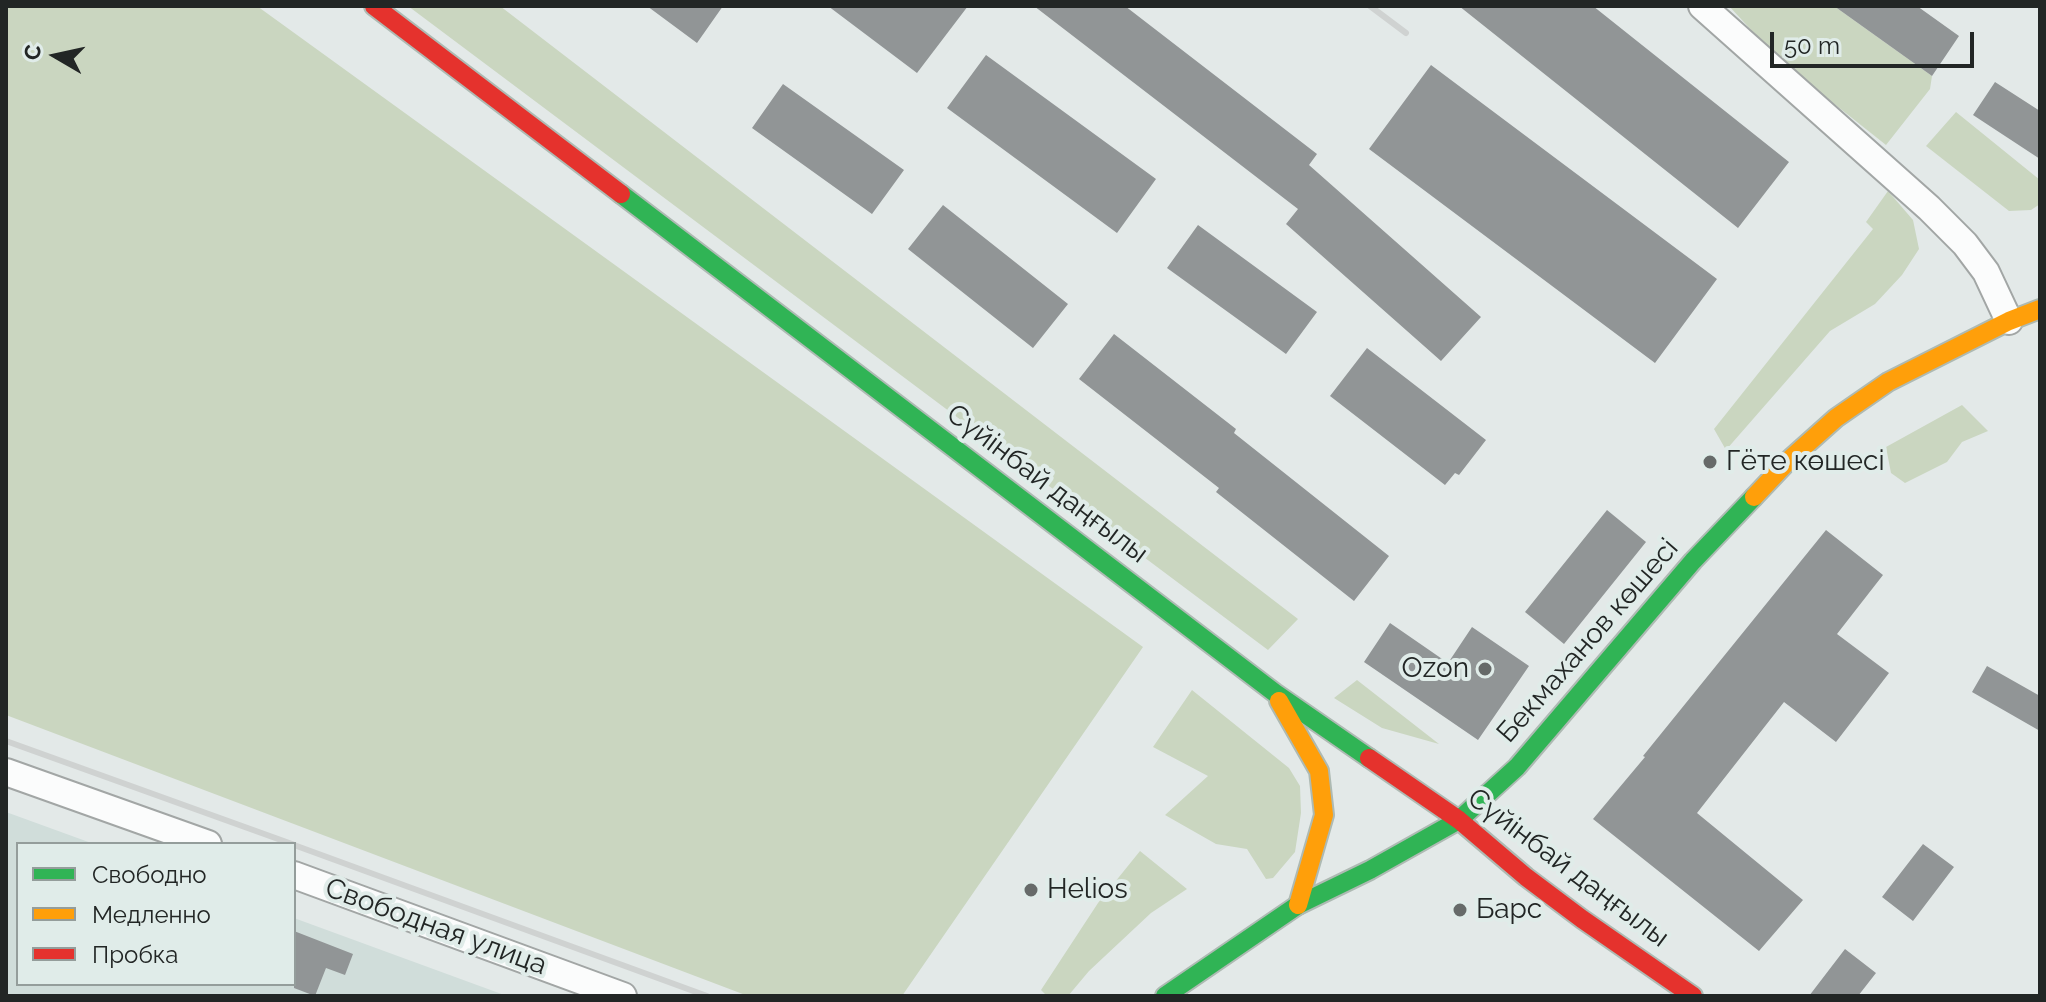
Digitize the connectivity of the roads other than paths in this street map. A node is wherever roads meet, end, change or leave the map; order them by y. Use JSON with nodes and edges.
{"nodes":[{"id":1,"x":374,"y":6,"type":"edge"},
{"id":2,"x":1702,"y":6,"type":"edge"},
{"id":3,"x":2040,"y":309,"type":"edge"},
{"id":4,"x":2009,"y":321,"type":"junction"},
{"id":5,"x":1275,"y":693,"type":"junction"},
{"id":6,"x":6,"y":772,"type":"edge"},
{"id":7,"x":1459,"y":820,"type":"junction"},
{"id":8,"x":202,"y":842,"type":"edge"},
{"id":9,"x":296,"y":876,"type":"edge"},
{"id":10,"x":1298,"y":905,"type":"junction"},
{"id":11,"x":623,"y":996,"type":"edge"},
{"id":12,"x":1165,"y":996,"type":"edge"},
{"id":13,"x":1693,"y":996,"type":"edge"}],
"edges":[{"from":1,"to":5,"type":"main road","name":"Сүйінбай даңғылы"},
{"from":2,"to":4,"type":"street"},
{"from":3,"to":4,"type":"main road","name":"Бекмаханов көшесі"},
{"from":4,"to":7,"type":"main road","name":"Бекмаханов көшесі"},
{"from":5,"to":7,"type":"main road","name":"Сүйінбай даңғылы"},
{"from":5,"to":10,"type":"main road"},
{"from":6,"to":8,"type":"street"},
{"from":7,"to":10,"type":"main road","name":"Бекмаханов көшесі"},
{"from":7,"to":13,"type":"main road","name":"Сүйінбай даңғылы"},
{"from":9,"to":11,"type":"street","name":"Свободная улица"},
{"from":10,"to":12,"type":"main road","name":"Бекмаханов көшесі"}]}
